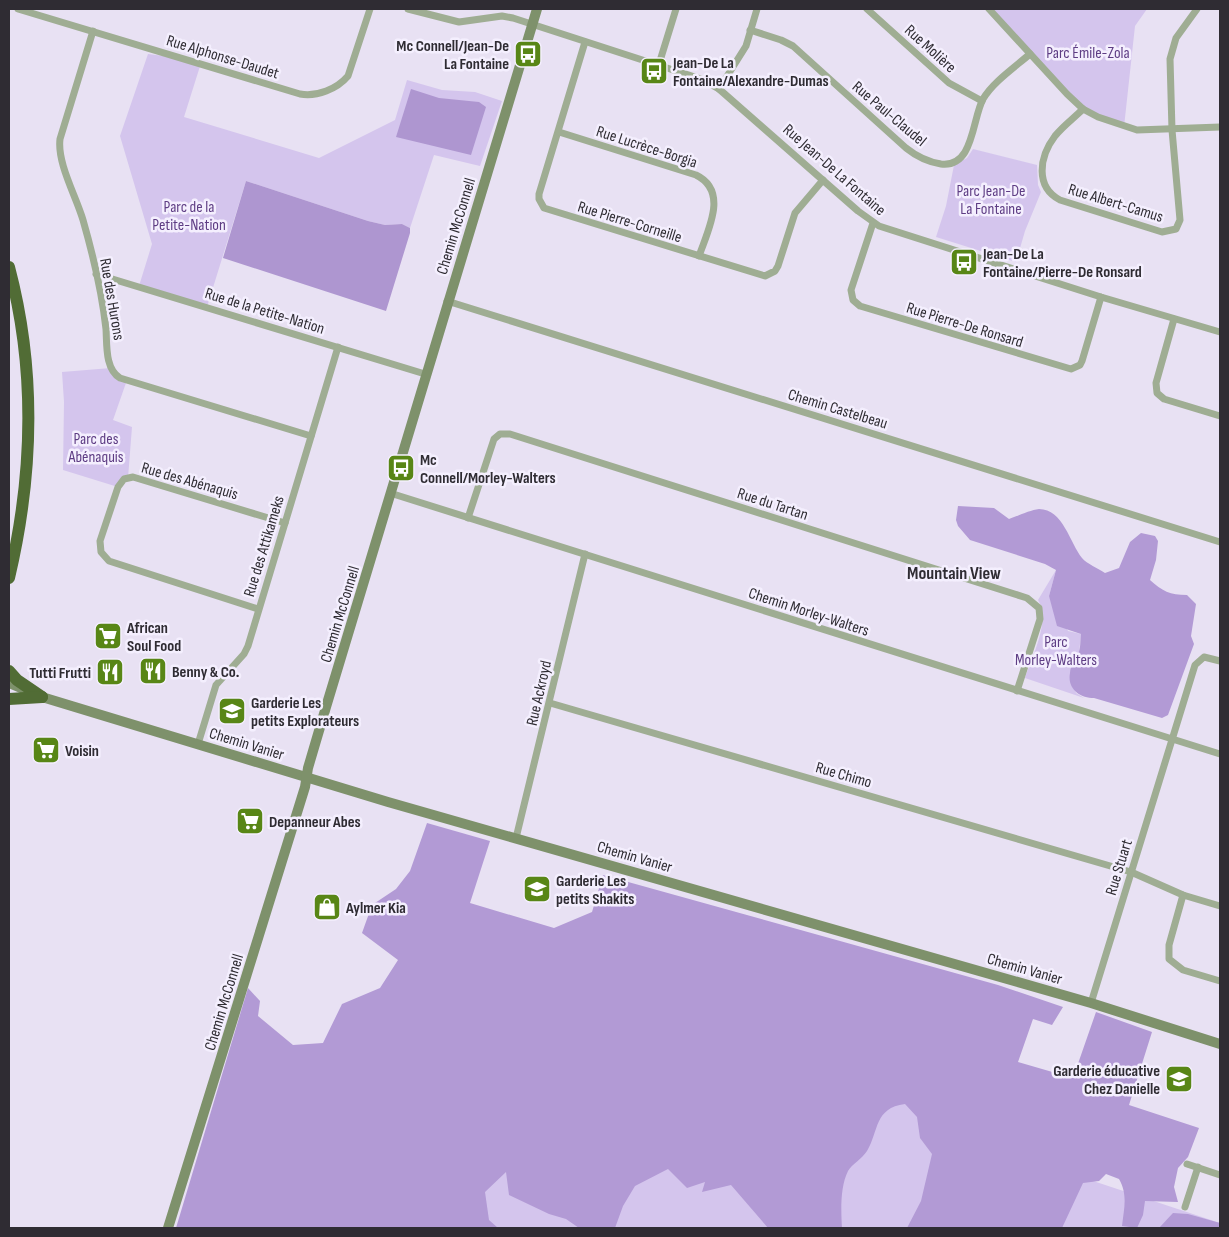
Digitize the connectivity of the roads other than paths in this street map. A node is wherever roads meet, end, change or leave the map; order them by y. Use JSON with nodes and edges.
{"nodes":[{"id":1,"x":18,"y":9,"type":"edge"},
{"id":2,"x":370,"y":9,"type":"edge"},
{"id":3,"x":408,"y":9,"type":"edge"},
{"id":4,"x":537,"y":9,"type":"edge"},
{"id":5,"x":676,"y":9,"type":"edge"},
{"id":6,"x":757,"y":9,"type":"edge"},
{"id":7,"x":867,"y":9,"type":"edge"},
{"id":8,"x":989,"y":9,"type":"edge"},
{"id":9,"x":1197,"y":9,"type":"edge"},
{"id":10,"x":532,"y":25,"type":"junction"},
{"id":11,"x":93,"y":30,"type":"junction"},
{"id":12,"x":750,"y":30,"type":"junction"},
{"id":13,"x":585,"y":42,"type":"junction"},
{"id":14,"x":1030,"y":54,"type":"junction"},
{"id":15,"x":659,"y":64,"type":"junction"},
{"id":16,"x":719,"y":89,"type":"junction"},
{"id":17,"x":982,"y":100,"type":"junction"},
{"id":18,"x":1083,"y":109,"type":"junction"},
{"id":19,"x":1220,"y":127,"type":"edge"},
{"id":20,"x":1172,"y":130,"type":"junction"},
{"id":21,"x":559,"y":132,"type":"junction"},
{"id":22,"x":823,"y":180,"type":"junction"},
{"id":23,"x":873,"y":223,"type":"junction"},
{"id":24,"x":700,"y":256,"type":"junction"},
{"id":25,"x":9,"y":267,"type":"edge"},
{"id":26,"x":96,"y":274,"type":"junction"},
{"id":27,"x":1101,"y":297,"type":"junction"},
{"id":28,"x":447,"y":301,"type":"junction"},
{"id":29,"x":1174,"y":319,"type":"junction"},
{"id":30,"x":1220,"y":332,"type":"edge"},
{"id":31,"x":338,"y":347,"type":"junction"},
{"id":32,"x":426,"y":374,"type":"junction"},
{"id":33,"x":1220,"y":416,"type":"edge"},
{"id":34,"x":311,"y":436,"type":"junction"},
{"id":35,"x":390,"y":493,"type":"junction"},
{"id":36,"x":468,"y":518,"type":"junction"},
{"id":37,"x":285,"y":523,"type":"junction"},
{"id":38,"x":1220,"y":542,"type":"edge"},
{"id":39,"x":585,"y":554,"type":"junction"},
{"id":40,"x":9,"y":578,"type":"edge"},
{"id":41,"x":258,"y":609,"type":"junction"},
{"id":42,"x":1220,"y":661,"type":"edge"},
{"id":43,"x":9,"y":671,"type":"edge"},
{"id":44,"x":9,"y":683,"type":"edge"},
{"id":45,"x":1017,"y":691,"type":"junction"},
{"id":46,"x":9,"y":692,"type":"edge"},
{"id":47,"x":42,"y":697,"type":"junction"},
{"id":48,"x":9,"y":699,"type":"edge"},
{"id":49,"x":550,"y":703,"type":"junction"},
{"id":50,"x":1172,"y":739,"type":"junction"},
{"id":51,"x":198,"y":744,"type":"junction"},
{"id":52,"x":1220,"y":754,"type":"edge"},
{"id":53,"x":306,"y":778,"type":"junction"},
{"id":54,"x":516,"y":838,"type":"junction"},
{"id":55,"x":1131,"y":872,"type":"junction"},
{"id":56,"x":1183,"y":895,"type":"junction"},
{"id":57,"x":1220,"y":906,"type":"edge"},
{"id":58,"x":1220,"y":981,"type":"edge"},
{"id":59,"x":1091,"y":1003,"type":"junction"},
{"id":60,"x":1220,"y":1044,"type":"edge"},
{"id":61,"x":1187,"y":1164,"type":"dead end"},
{"id":62,"x":1198,"y":1168,"type":"junction"},
{"id":63,"x":1220,"y":1175,"type":"edge"},
{"id":64,"x":1185,"y":1207,"type":"dead end"},
{"id":65,"x":168,"y":1228,"type":"edge"}],
"edges":[{"from":1,"to":11,"type":"street","name":"Rue Alphonse-Daudet"},
{"from":2,"to":11,"type":"street","name":"Rue Alphonse-Daudet"},
{"from":3,"to":10,"type":"street","name":"Rue Jean-De La Fontaine"},
{"from":4,"to":10,"type":"main road","name":"Chemin McConnell"},
{"from":5,"to":15,"type":"street"},
{"from":6,"to":12,"type":"street"},
{"from":7,"to":17,"type":"street","name":"Rue Molière"},
{"from":8,"to":14,"type":"street"},
{"from":9,"to":20,"type":"street"},
{"from":10,"to":13,"type":"street","name":"Rue Jean-De La Fontaine"},
{"from":10,"to":28,"type":"main road","name":"Chemin McConnell"},
{"from":11,"to":26,"type":"street","name":"Rue des Hurons"},
{"from":12,"to":16,"type":"street"},
{"from":12,"to":17,"type":"street","name":"Rue Paul-Claudel"},
{"from":13,"to":15,"type":"street","name":"Rue Jean-De La Fontaine"},
{"from":13,"to":21,"type":"street","name":"Rue Pierre-Corneille"},
{"from":14,"to":17,"type":"street","name":"Rue Paul-Claudel"},
{"from":14,"to":18,"type":"street"},
{"from":15,"to":16,"type":"street","name":"Rue Jean-De La Fontaine"},
{"from":16,"to":22,"type":"street","name":"Rue Jean-De La Fontaine"},
{"from":18,"to":20,"type":"street"},
{"from":18,"to":20,"type":"street","name":"Rue Albert-Camus"},
{"from":19,"to":20,"type":"street"},
{"from":21,"to":24,"type":"street","name":"Rue Lucrèce-Borgia"},
{"from":21,"to":24,"type":"street","name":"Rue Pierre-Corneille"},
{"from":22,"to":23,"type":"street","name":"Rue Jean-De La Fontaine"},
{"from":22,"to":24,"type":"street","name":"Rue Pierre-Corneille"},
{"from":23,"to":27,"type":"street","name":"Rue Jean-De La Fontaine"},
{"from":23,"to":27,"type":"street","name":"Rue Pierre-De Ronsard"},
{"from":25,"to":40,"type":"highway"},
{"from":26,"to":31,"type":"street","name":"Rue de la Petite-Nation"},
{"from":26,"to":34,"type":"street","name":"Rue des Hurons"},
{"from":27,"to":29,"type":"street","name":"Rue Jean-De La Fontaine"},
{"from":28,"to":32,"type":"main road","name":"Chemin McConnell"},
{"from":28,"to":38,"type":"street","name":"Chemin Castelbeau"},
{"from":29,"to":30,"type":"street","name":"Rue Jean-De La Fontaine"},
{"from":29,"to":33,"type":"street"},
{"from":31,"to":32,"type":"street","name":"Rue de la Petite-Nation"},
{"from":31,"to":34,"type":"street","name":"Rue des Attikameks"},
{"from":32,"to":35,"type":"main road","name":"Chemin McConnell"},
{"from":34,"to":37,"type":"street","name":"Rue des Attikameks"},
{"from":35,"to":36,"type":"street","name":"Chemin Morley-Walters"},
{"from":35,"to":53,"type":"main road","name":"Chemin McConnell"},
{"from":36,"to":39,"type":"street","name":"Chemin Morley-Walters"},
{"from":36,"to":45,"type":"street","name":"Rue du Tartan"},
{"from":37,"to":41,"type":"street","name":"Rue des Attikameks"},
{"from":37,"to":41,"type":"street","name":"Rue des Abénaquis"},
{"from":39,"to":45,"type":"street","name":"Chemin Morley-Walters"},
{"from":39,"to":49,"type":"street","name":"Rue Ackroyd"},
{"from":41,"to":51,"type":"street","name":"Rue des Attikameks"},
{"from":42,"to":50,"type":"street","name":"Rue Stuart"},
{"from":43,"to":47,"type":"highway"},
{"from":44,"to":47,"type":"main road","name":"Chemin Vanier"},
{"from":45,"to":50,"type":"street","name":"Chemin Morley-Walters"},
{"from":46,"to":47,"type":"main road","name":"Chemin Vanier"},
{"from":47,"to":48,"type":"highway"},
{"from":47,"to":51,"type":"main road","name":"Chemin Vanier"},
{"from":49,"to":54,"type":"street","name":"Rue Ackroyd"},
{"from":49,"to":55,"type":"street","name":"Rue Chimo"},
{"from":50,"to":52,"type":"street","name":"Chemin Morley-Walters"},
{"from":50,"to":55,"type":"street","name":"Rue Stuart"},
{"from":51,"to":53,"type":"main road","name":"Chemin Vanier"},
{"from":53,"to":54,"type":"main road","name":"Chemin Vanier"},
{"from":53,"to":65,"type":"main road","name":"Chemin McConnell"},
{"from":54,"to":59,"type":"main road","name":"Chemin Vanier"},
{"from":55,"to":56,"type":"street","name":"Rue Chimo"},
{"from":55,"to":59,"type":"street","name":"Rue Stuart"},
{"from":56,"to":57,"type":"street","name":"Rue Chimo"},
{"from":56,"to":58,"type":"street"},
{"from":59,"to":60,"type":"main road","name":"Chemin Vanier"},
{"from":61,"to":62,"type":"street"},
{"from":62,"to":63,"type":"street"},
{"from":62,"to":64,"type":"street"}]}
